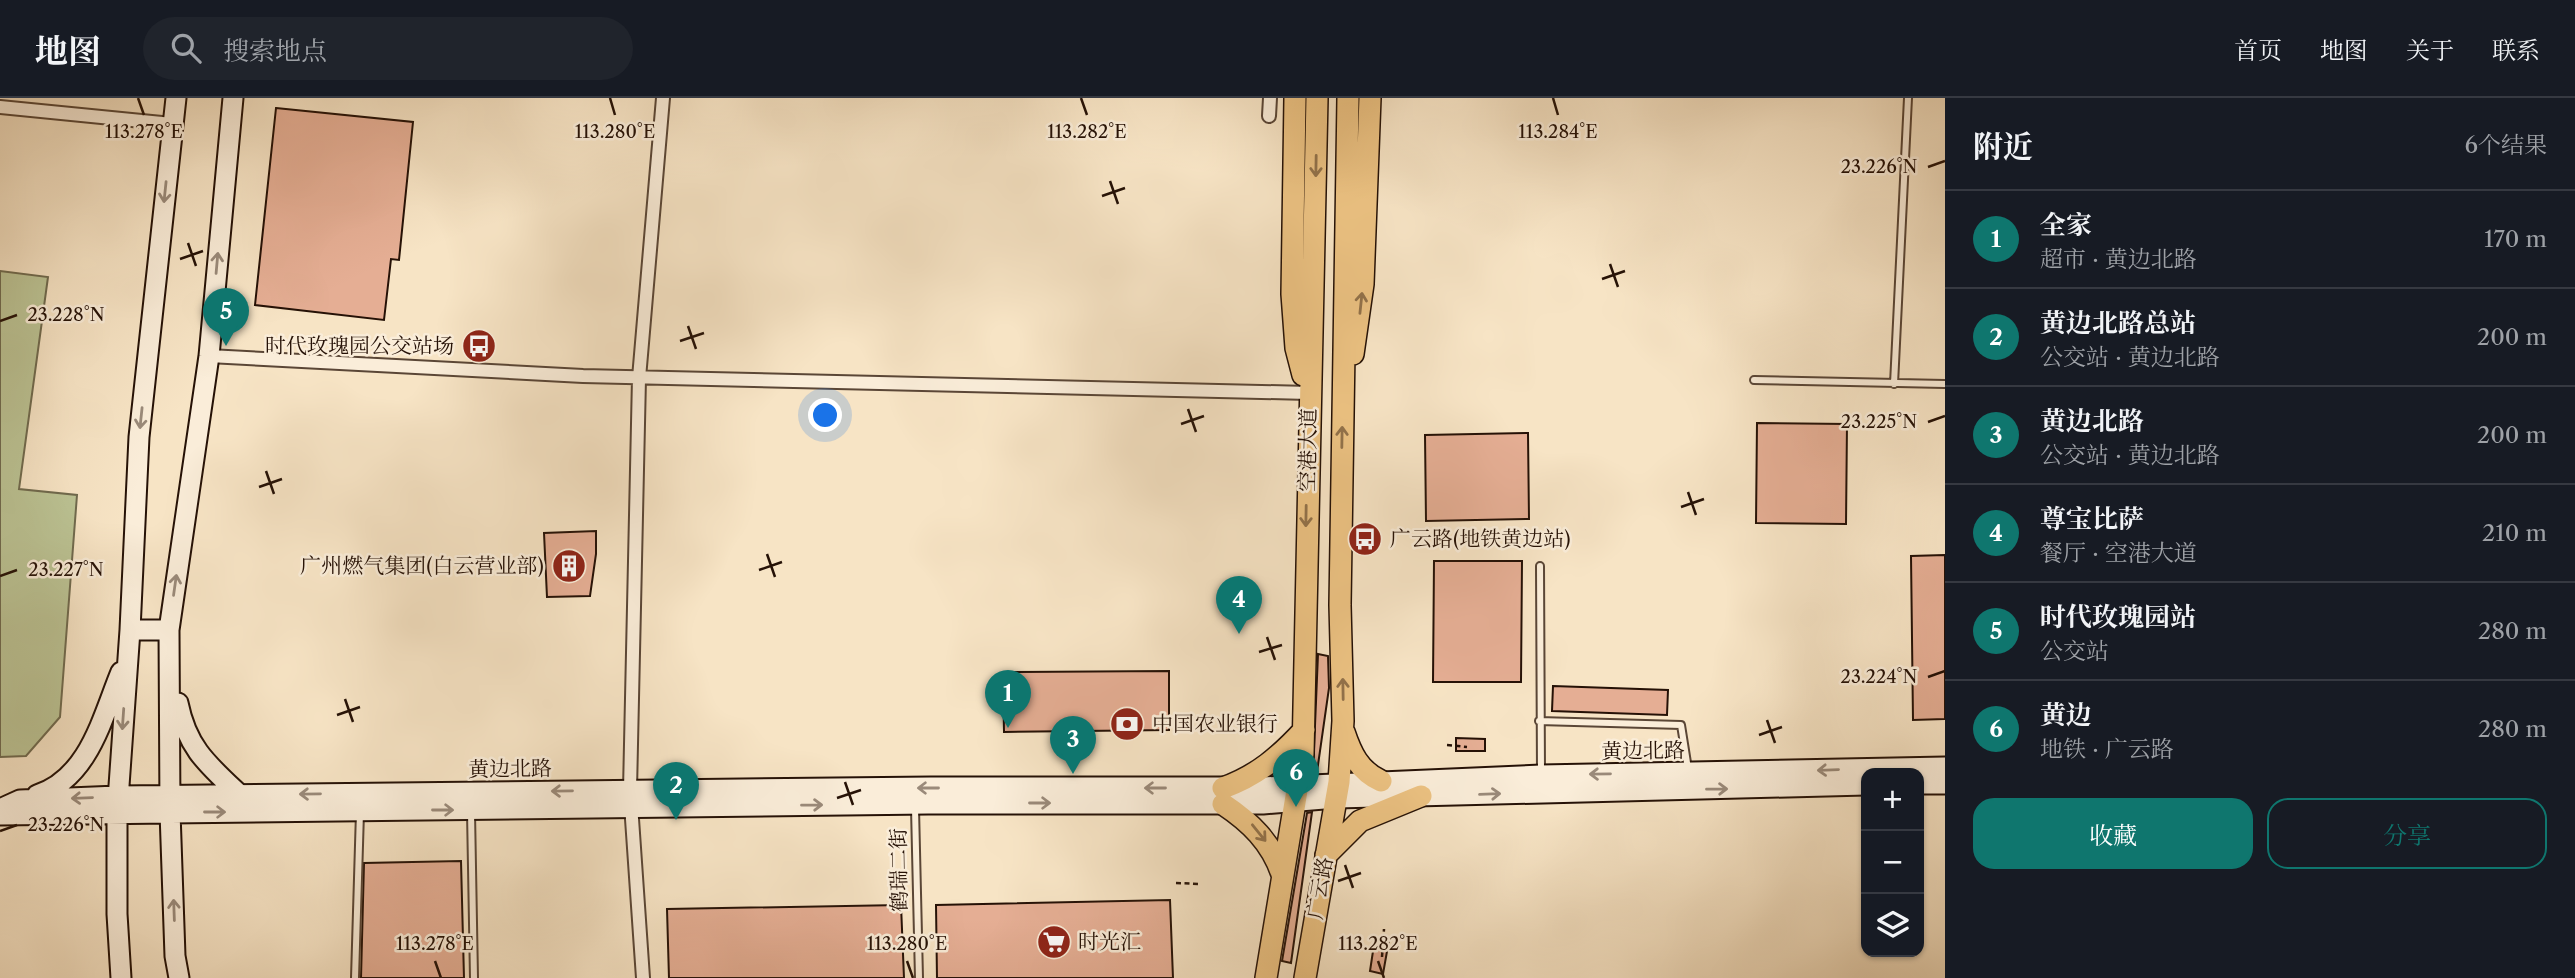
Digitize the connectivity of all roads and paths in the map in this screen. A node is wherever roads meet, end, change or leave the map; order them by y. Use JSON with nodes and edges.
{"nodes":[{"id":1,"x":176,"y":98,"type":"edge"},
{"id":2,"x":233,"y":98,"type":"edge"},
{"id":3,"x":663,"y":98,"type":"edge"},
{"id":4,"x":1270,"y":98,"type":"edge"},
{"id":5,"x":1295,"y":98,"type":"edge"},
{"id":6,"x":1317,"y":98,"type":"edge"},
{"id":7,"x":1348,"y":98,"type":"edge"},
{"id":8,"x":1370,"y":98,"type":"edge"},
{"id":9,"x":1908,"y":98,"type":"edge"},
{"id":10,"x":0,"y":107,"type":"edge"},
{"id":11,"x":1269,"y":116,"type":"dead end"},
{"id":12,"x":173,"y":124,"type":"junction"},
{"id":13,"x":209,"y":356,"type":"junction"},
{"id":14,"x":639,"y":378,"type":"junction"},
{"id":15,"x":1754,"y":380,"type":"dead end"},
{"id":16,"x":1894,"y":384,"type":"junction"},
{"id":17,"x":1945,"y":384,"type":"edge"},
{"id":18,"x":1309,"y":393,"type":"junction"},
{"id":19,"x":1343,"y":394,"type":"junction"},
{"id":20,"x":1540,"y":566,"type":"dead end"},
{"id":21,"x":131,"y":630,"type":"junction"},
{"id":22,"x":169,"y":630,"type":"junction"},
{"id":23,"x":1304,"y":639,"type":"junction"},
{"id":24,"x":1340,"y":643,"type":"junction"},
{"id":25,"x":127,"y":658,"type":"junction"},
{"id":26,"x":169,"y":663,"type":"junction"},
{"id":27,"x":1539,"y":720,"type":"junction"},
{"id":28,"x":1342,"y":728,"type":"junction"},
{"id":29,"x":1304,"y":730,"type":"junction"},
{"id":30,"x":1447,"y":745,"type":"dead end"},
{"id":31,"x":1467,"y":747,"type":"dead end"},
{"id":32,"x":1945,"y":767,"type":"edge"},
{"id":33,"x":1689,"y":772,"type":"junction"},
{"id":34,"x":1541,"y":775,"type":"junction"},
{"id":35,"x":1381,"y":781,"type":"junction"},
{"id":36,"x":1924,"y":784,"type":"edge"},
{"id":37,"x":1945,"y":784,"type":"edge"},
{"id":38,"x":1861,"y":786,"type":"edge"},
{"id":39,"x":1337,"y":790,"type":"junction"},
{"id":40,"x":1296,"y":793,"type":"junction"},
{"id":41,"x":240,"y":795,"type":"junction"},
{"id":42,"x":1223,"y":796,"type":"junction"},
{"id":43,"x":1421,"y":796,"type":"junction"},
{"id":44,"x":744,"y":798,"type":"junction"},
{"id":45,"x":630,"y":799,"type":"junction"},
{"id":46,"x":19,"y":801,"type":"junction"},
{"id":47,"x":471,"y":801,"type":"junction"},
{"id":48,"x":360,"y":802,"type":"junction"},
{"id":49,"x":170,"y":804,"type":"junction"},
{"id":50,"x":915,"y":804,"type":"junction"},
{"id":51,"x":118,"y":805,"type":"junction"},
{"id":52,"x":0,"y":808,"type":"edge"},
{"id":53,"x":0,"y":815,"type":"edge"},
{"id":54,"x":1326,"y":855,"type":"junction"},
{"id":55,"x":1282,"y":874,"type":"junction"},
{"id":56,"x":1176,"y":883,"type":"dead end"},
{"id":57,"x":1200,"y":884,"type":"dead end"},
{"id":58,"x":1274,"y":927,"type":"junction"},
{"id":59,"x":1384,"y":929,"type":"dead end"},
{"id":60,"x":1312,"y":934,"type":"junction"},
{"id":61,"x":1382,"y":957,"type":"dead end"},
{"id":62,"x":121,"y":978,"type":"edge"},
{"id":63,"x":179,"y":978,"type":"edge"},
{"id":64,"x":355,"y":978,"type":"edge"},
{"id":65,"x":474,"y":978,"type":"edge"},
{"id":66,"x":643,"y":978,"type":"edge"},
{"id":67,"x":919,"y":978,"type":"edge"},
{"id":68,"x":1266,"y":978,"type":"edge"},
{"id":69,"x":1305,"y":978,"type":"edge"}],
"edges":[{"from":1,"to":12,"type":"street"},
{"from":13,"to":2,"type":"street","one_way":true},
{"from":3,"to":14,"type":"street"},
{"from":4,"to":11,"type":"street"},
{"from":5,"to":18,"type":"main road"},
{"from":6,"to":18,"type":"main road","name":"空港大道","one_way":true},
{"from":7,"to":19,"type":"main road","name":"空港大道"},
{"from":19,"to":8,"type":"main road","one_way":true},
{"from":9,"to":16,"type":"lane"},
{"from":10,"to":12,"type":"street"},
{"from":12,"to":21,"type":"street","one_way":true},
{"from":13,"to":14,"type":"street"},
{"from":22,"to":13,"type":"street","one_way":true},
{"from":14,"to":18,"type":"street"},
{"from":14,"to":45,"type":"street"},
{"from":15,"to":16,"type":"lane"},
{"from":16,"to":17,"type":"lane"},
{"from":18,"to":23,"type":"main road","name":"空港大道","one_way":true},
{"from":24,"to":19,"type":"main road","name":"空港大道","one_way":true},
{"from":20,"to":27,"type":"lane"},
{"from":21,"to":22,"type":"street"},
{"from":21,"to":25,"type":"street"},
{"from":22,"to":26,"type":"street"},
{"from":23,"to":24,"type":"main road"},
{"from":23,"to":29,"type":"main road","name":"空港大道"},
{"from":28,"to":24,"type":"main road","name":"空港大道","one_way":true},
{"from":25,"to":46,"type":"street"},
{"from":25,"to":51,"type":"street","one_way":true},
{"from":26,"to":41,"type":"street"},
{"from":26,"to":49,"type":"street"},
{"from":27,"to":33,"type":"lane"},
{"from":27,"to":34,"type":"lane"},
{"from":28,"to":35,"type":"main road"},
{"from":28,"to":39,"type":"main road","name":"空港大道"},
{"from":29,"to":40,"type":"main road","name":"空港大道"},
{"from":29,"to":42,"type":"main road"},
{"from":30,"to":31,"type":"path"},
{"from":32,"to":33,"type":"street","name":"黄边北路","one_way":true},
{"from":33,"to":34,"type":"street","name":"黄边北路","one_way":true},
{"from":34,"to":35,"type":"street","name":"黄边北路"},
{"from":35,"to":39,"type":"street","name":"黄边北路"},
{"from":36,"to":37,"type":"street"},
{"from":43,"to":38,"type":"street","name":"黄边北路","one_way":true},
{"from":39,"to":40,"type":"street","name":"黄边北路"},
{"from":39,"to":43,"type":"street","name":"黄边北路"},
{"from":39,"to":54,"type":"main road","name":"广云路"},
{"from":40,"to":42,"type":"street","name":"黄边北路"},
{"from":40,"to":55,"type":"main road","name":"广云路"},
{"from":48,"to":41,"type":"street","name":"黄边北路","one_way":true},
{"from":41,"to":49,"type":"street","name":"黄边北路"},
{"from":42,"to":44,"type":"street","name":"黄边北路","one_way":true},
{"from":50,"to":42,"type":"street","name":"黄边北路","one_way":true},
{"from":42,"to":55,"type":"main road","one_way":true},
{"from":43,"to":54,"type":"main road"},
{"from":44,"to":45,"type":"street","name":"黄边北路"},
{"from":44,"to":50,"type":"street","name":"黄边北路","one_way":true},
{"from":45,"to":47,"type":"street","name":"黄边北路"},
{"from":45,"to":66,"type":"street"},
{"from":51,"to":46,"type":"street","name":"黄边北路","one_way":true},
{"from":46,"to":52,"type":"street","name":"黄边北路"},
{"from":47,"to":48,"type":"street","name":"黄边北路"},
{"from":47,"to":65,"type":"lane"},
{"from":49,"to":48,"type":"street","name":"黄边北路","one_way":true},
{"from":48,"to":64,"type":"lane"},
{"from":49,"to":51,"type":"street","name":"黄边北路"},
{"from":63,"to":49,"type":"street","one_way":true},
{"from":50,"to":67,"type":"lane","name":"鹤瑞二街"},
{"from":51,"to":53,"type":"street","name":"黄边北路"},
{"from":51,"to":62,"type":"street"},
{"from":54,"to":60,"type":"main road","name":"广云路"},
{"from":55,"to":58,"type":"main road","name":"广云路"},
{"from":56,"to":57,"type":"path"},
{"from":58,"to":60,"type":"main road"},
{"from":58,"to":68,"type":"main road","name":"广云路"},
{"from":59,"to":61,"type":"path"},
{"from":60,"to":69,"type":"main road","name":"广云路"}]}
